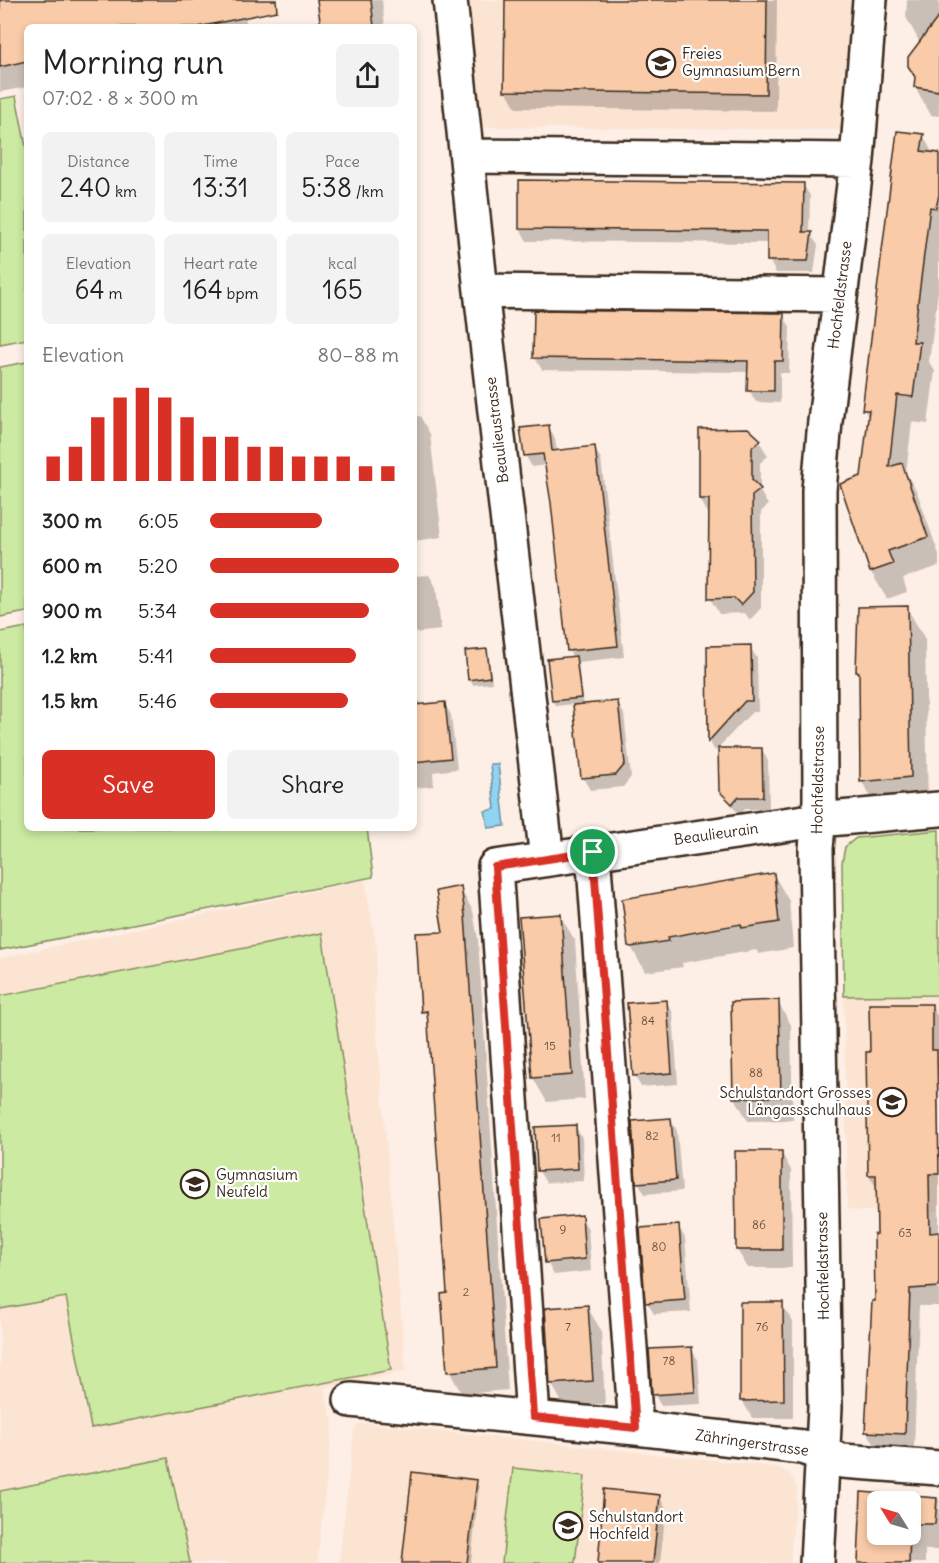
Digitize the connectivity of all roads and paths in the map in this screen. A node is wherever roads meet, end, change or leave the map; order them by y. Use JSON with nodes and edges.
{"nodes":[{"id":1,"x":450,"y":0,"type":"edge"},
{"id":2,"x":870,"y":0,"type":"edge"},
{"id":3,"x":467,"y":156,"type":"junction"},
{"id":4,"x":857,"y":160,"type":"junction"},
{"id":5,"x":481,"y":291,"type":"junction"},
{"id":6,"x":840,"y":295,"type":"junction"},
{"id":7,"x":939,"y":809,"type":"edge"},
{"id":8,"x":818,"y":819,"type":"junction"},
{"id":9,"x":593,"y":852,"type":"junction"},
{"id":10,"x":548,"y":859,"type":"junction"},
{"id":11,"x":351,"y":1400,"type":"dead end"},
{"id":12,"x":533,"y":1417,"type":"junction"},
{"id":13,"x":636,"y":1428,"type":"junction"},
{"id":14,"x":823,"y":1455,"type":"junction"},
{"id":15,"x":939,"y":1468,"type":"edge"},
{"id":16,"x":817,"y":1563,"type":"edge"}],
"edges":[{"from":1,"to":3,"type":"street","name":"Beaulieustrasse"},
{"from":2,"to":4,"type":"street","name":"Hochfeldstrasse"},
{"from":3,"to":4,"type":"street"},
{"from":3,"to":5,"type":"street","name":"Beaulieustrasse"},
{"from":4,"to":6,"type":"street","name":"Hochfeldstrasse"},
{"from":5,"to":6,"type":"street"},
{"from":5,"to":10,"type":"street","name":"Beaulieustrasse"},
{"from":6,"to":8,"type":"street","name":"Hochfeldstrasse"},
{"from":7,"to":8,"type":"street","name":"Beaulieurain"},
{"from":8,"to":9,"type":"street","name":"Beaulieurain"},
{"from":8,"to":14,"type":"street","name":"Hochfeldstrasse"},
{"from":9,"to":10,"type":"street","name":"Beaulieurain"},
{"from":9,"to":13,"type":"street"},
{"from":10,"to":12,"type":"street","name":"Beaulieurain"},
{"from":11,"to":12,"type":"street","name":"Zähringerstrasse"},
{"from":12,"to":13,"type":"street","name":"Zähringerstrasse"},
{"from":13,"to":14,"type":"street","name":"Zähringerstrasse"},
{"from":14,"to":15,"type":"street","name":"Zähringerstrasse"},
{"from":14,"to":16,"type":"street","name":"Hochfeldstrasse"}]}
